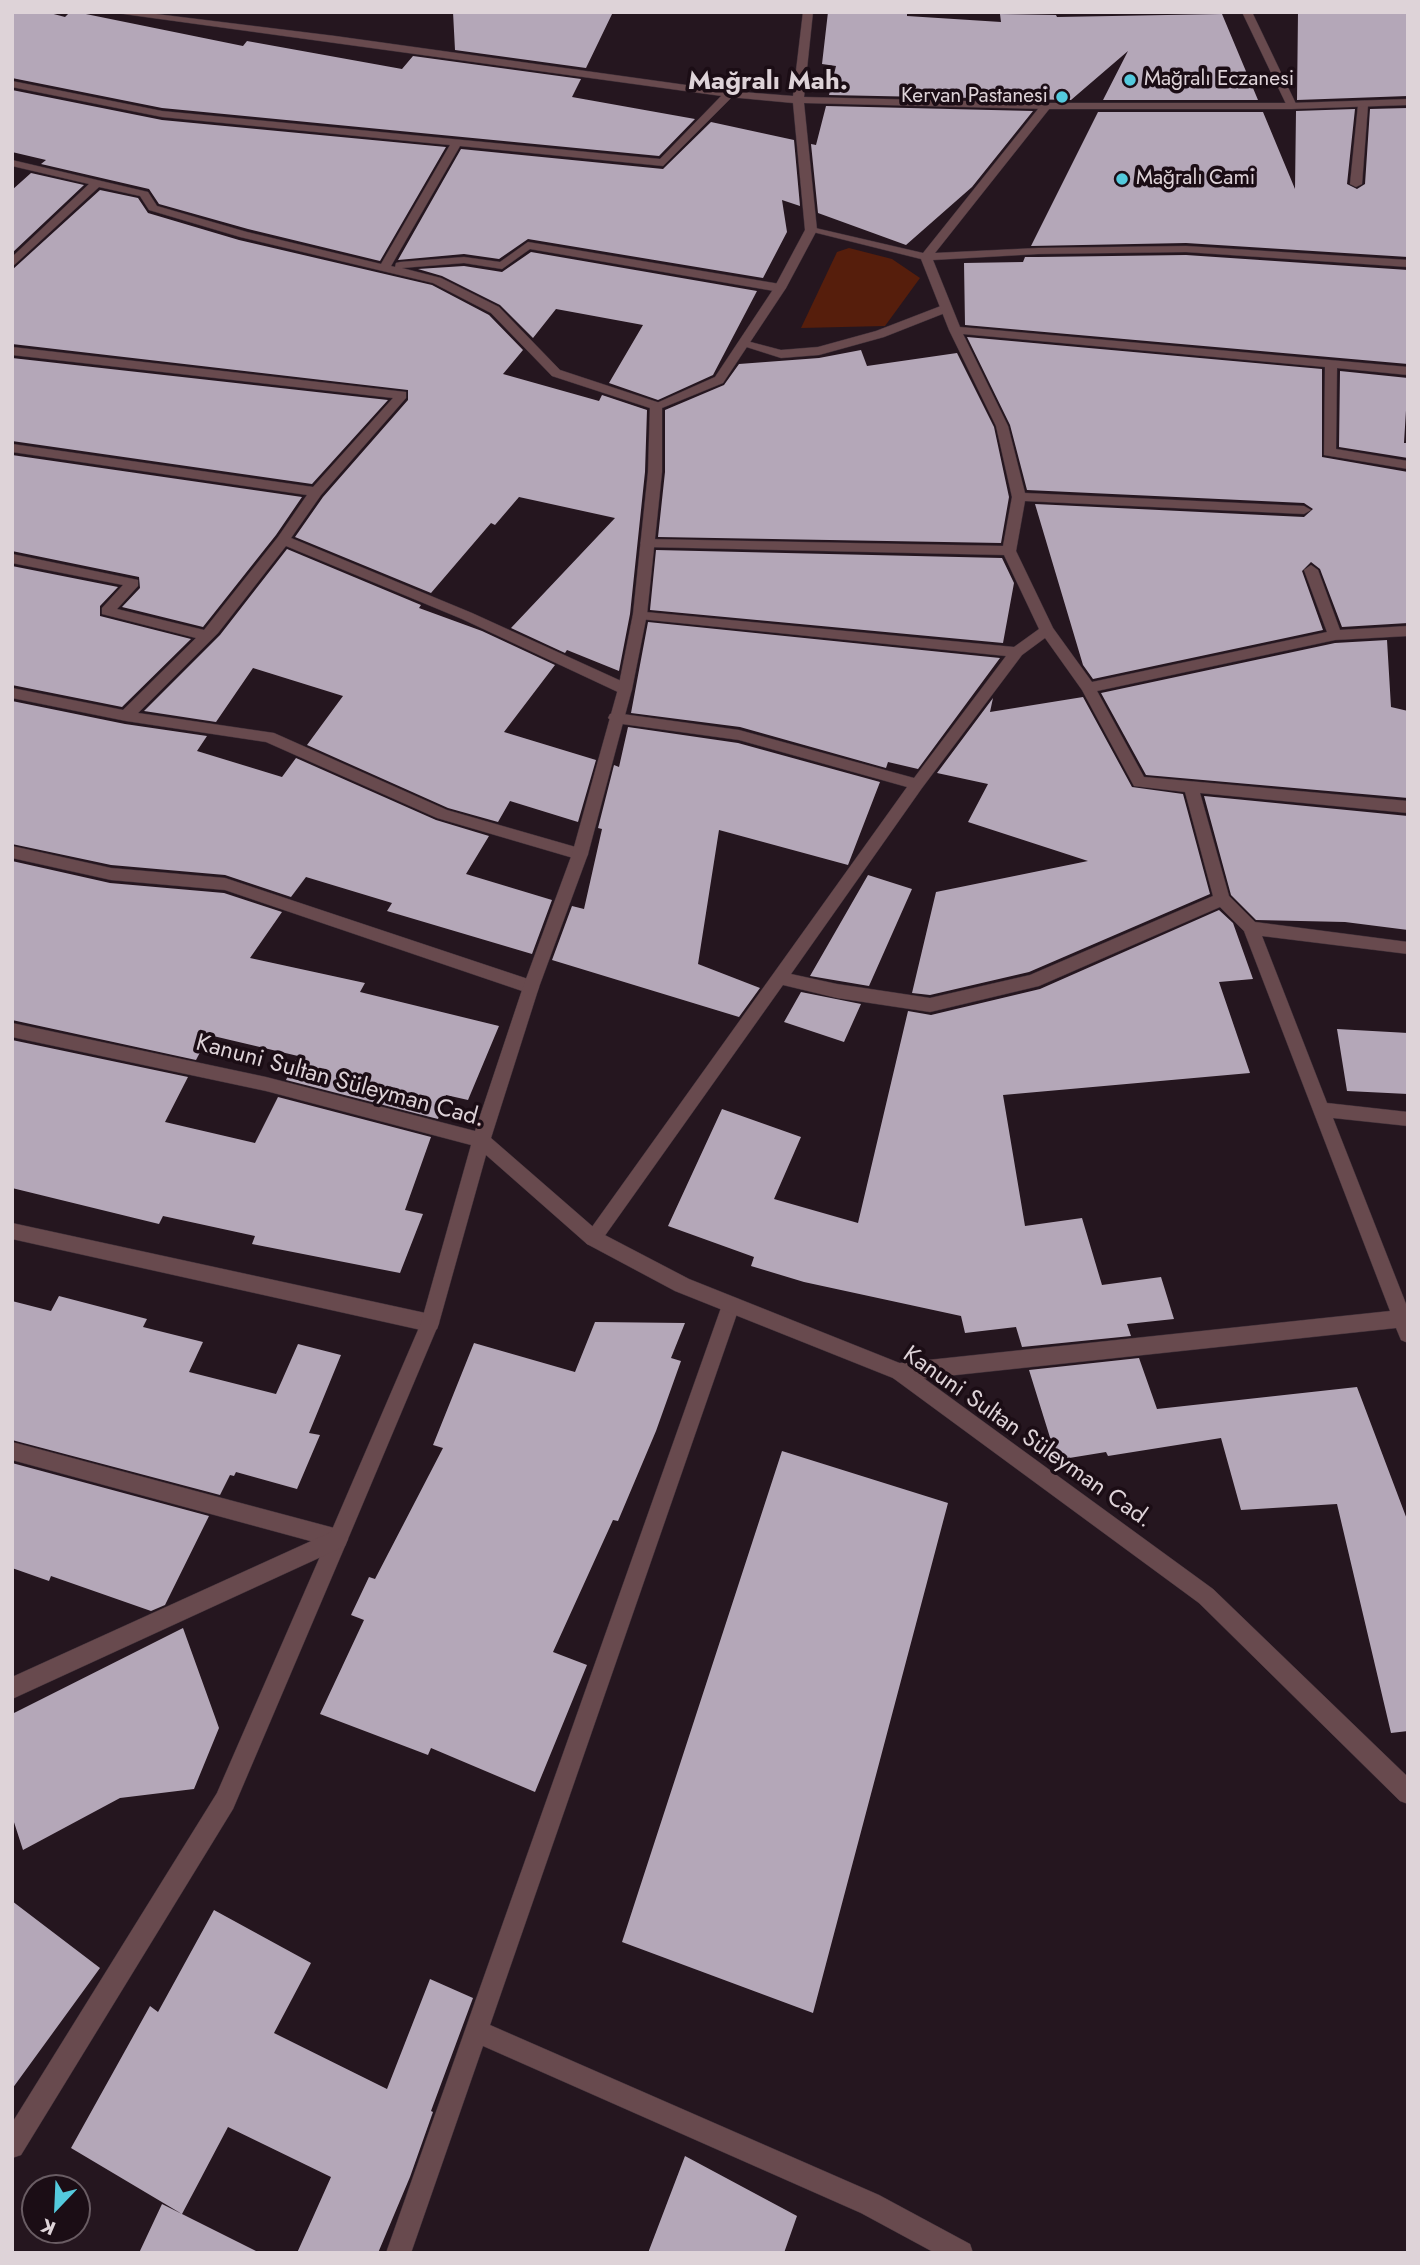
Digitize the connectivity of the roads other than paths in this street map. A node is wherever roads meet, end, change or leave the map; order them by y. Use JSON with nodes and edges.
{"nodes":[{"id":1,"x":114,"y":12,"type":"edge"},
{"id":2,"x":808,"y":12,"type":"edge"},
{"id":3,"x":1247,"y":12,"type":"edge"},
{"id":4,"x":12,"y":84,"type":"edge"},
{"id":5,"x":729,"y":94,"type":"junction"},
{"id":6,"x":798,"y":100,"type":"junction"},
{"id":7,"x":1408,"y":102,"type":"edge"},
{"id":8,"x":1363,"y":105,"type":"junction"},
{"id":9,"x":1046,"y":106,"type":"junction"},
{"id":10,"x":1292,"y":106,"type":"junction"},
{"id":11,"x":456,"y":144,"type":"junction"},
{"id":12,"x":12,"y":163,"type":"edge"},
{"id":13,"x":97,"y":183,"type":"junction"},
{"id":14,"x":1356,"y":184,"type":"dead end"},
{"id":15,"x":811,"y":230,"type":"junction"},
{"id":16,"x":926,"y":257,"type":"junction"},
{"id":17,"x":12,"y":264,"type":"edge"},
{"id":18,"x":1408,"y":264,"type":"edge"},
{"id":19,"x":385,"y":267,"type":"junction"},
{"id":20,"x":780,"y":288,"type":"junction"},
{"id":21,"x":946,"y":309,"type":"junction"},
{"id":22,"x":955,"y":330,"type":"junction"},
{"id":23,"x":743,"y":344,"type":"junction"},
{"id":24,"x":12,"y":351,"type":"edge"},
{"id":25,"x":1331,"y":364,"type":"junction"},
{"id":26,"x":1408,"y":371,"type":"edge"},
{"id":27,"x":656,"y":406,"type":"junction"},
{"id":28,"x":12,"y":448,"type":"edge"},
{"id":29,"x":1408,"y":465,"type":"edge"},
{"id":30,"x":316,"y":492,"type":"junction"},
{"id":31,"x":1019,"y":497,"type":"junction"},
{"id":32,"x":1304,"y":510,"type":"dead end"},
{"id":33,"x":284,"y":540,"type":"junction"},
{"id":34,"x":647,"y":543,"type":"junction"},
{"id":35,"x":1009,"y":551,"type":"junction"},
{"id":36,"x":12,"y":558,"type":"edge"},
{"id":37,"x":1311,"y":569,"type":"dead end"},
{"id":38,"x":640,"y":614,"type":"junction"},
{"id":39,"x":1047,"y":630,"type":"junction"},
{"id":40,"x":1408,"y":631,"type":"edge"},
{"id":41,"x":1335,"y":635,"type":"junction"},
{"id":42,"x":207,"y":636,"type":"junction"},
{"id":43,"x":1017,"y":652,"type":"junction"},
{"id":44,"x":1088,"y":688,"type":"junction"},
{"id":45,"x":625,"y":689,"type":"junction"},
{"id":46,"x":12,"y":693,"type":"edge"},
{"id":47,"x":126,"y":716,"type":"junction"},
{"id":48,"x":615,"y":718,"type":"junction"},
{"id":49,"x":917,"y":784,"type":"junction"},
{"id":50,"x":1191,"y":787,"type":"junction"},
{"id":51,"x":1408,"y":807,"type":"edge"},
{"id":52,"x":12,"y":852,"type":"edge"},
{"id":53,"x":580,"y":853,"type":"junction"},
{"id":54,"x":1222,"y":899,"type":"junction"},
{"id":55,"x":1251,"y":928,"type":"junction"},
{"id":56,"x":1408,"y":948,"type":"edge"},
{"id":57,"x":780,"y":978,"type":"junction"},
{"id":58,"x":531,"y":988,"type":"junction"},
{"id":59,"x":12,"y":1030,"type":"edge"},
{"id":60,"x":1319,"y":1109,"type":"junction"},
{"id":61,"x":1408,"y":1119,"type":"edge"},
{"id":62,"x":481,"y":1140,"type":"junction"},
{"id":63,"x":12,"y":1231,"type":"edge"},
{"id":64,"x":593,"y":1238,"type":"junction"},
{"id":65,"x":731,"y":1305,"type":"junction"},
{"id":66,"x":430,"y":1323,"type":"junction"},
{"id":67,"x":1405,"y":1323,"type":"edge"},
{"id":68,"x":900,"y":1372,"type":"junction"},
{"id":69,"x":12,"y":1451,"type":"edge"},
{"id":70,"x":338,"y":1539,"type":"junction"},
{"id":71,"x":12,"y":1688,"type":"edge"},
{"id":72,"x":1408,"y":1793,"type":"edge"},
{"id":73,"x":477,"y":2031,"type":"junction"},
{"id":74,"x":12,"y":2145,"type":"edge"},
{"id":75,"x":398,"y":2253,"type":"edge"},
{"id":76,"x":961,"y":2253,"type":"edge"}],
"edges":[{"from":1,"to":5,"type":"street"},
{"from":2,"to":6,"type":"street"},
{"from":3,"to":10,"type":"street"},
{"from":4,"to":11,"type":"street"},
{"from":5,"to":6,"type":"street"},
{"from":5,"to":11,"type":"street"},
{"from":6,"to":9,"type":"street"},
{"from":6,"to":15,"type":"street"},
{"from":7,"to":8,"type":"street"},
{"from":8,"to":10,"type":"street"},
{"from":8,"to":14,"type":"street"},
{"from":9,"to":10,"type":"street"},
{"from":9,"to":16,"type":"street"},
{"from":11,"to":19,"type":"street"},
{"from":12,"to":13,"type":"street"},
{"from":13,"to":17,"type":"street"},
{"from":13,"to":19,"type":"street"},
{"from":15,"to":16,"type":"street"},
{"from":15,"to":20,"type":"street"},
{"from":16,"to":18,"type":"street"},
{"from":16,"to":21,"type":"street"},
{"from":19,"to":20,"type":"street"},
{"from":19,"to":27,"type":"street"},
{"from":20,"to":23,"type":"street"},
{"from":21,"to":22,"type":"street"},
{"from":21,"to":23,"type":"street"},
{"from":22,"to":25,"type":"street"},
{"from":22,"to":31,"type":"street"},
{"from":23,"to":27,"type":"street"},
{"from":24,"to":30,"type":"street"},
{"from":25,"to":26,"type":"street"},
{"from":25,"to":29,"type":"street"},
{"from":27,"to":34,"type":"street"},
{"from":28,"to":30,"type":"street"},
{"from":30,"to":33,"type":"street"},
{"from":31,"to":32,"type":"street"},
{"from":31,"to":35,"type":"street"},
{"from":33,"to":42,"type":"street"},
{"from":33,"to":45,"type":"street"},
{"from":34,"to":35,"type":"street"},
{"from":34,"to":38,"type":"street"},
{"from":35,"to":39,"type":"street"},
{"from":36,"to":42,"type":"street"},
{"from":37,"to":41,"type":"street"},
{"from":38,"to":43,"type":"street"},
{"from":38,"to":45,"type":"street"},
{"from":39,"to":43,"type":"street"},
{"from":39,"to":44,"type":"street"},
{"from":40,"to":41,"type":"street"},
{"from":41,"to":44,"type":"street"},
{"from":42,"to":47,"type":"street"},
{"from":43,"to":49,"type":"street"},
{"from":44,"to":50,"type":"street"},
{"from":45,"to":48,"type":"street"},
{"from":46,"to":47,"type":"street"},
{"from":47,"to":53,"type":"street"},
{"from":48,"to":49,"type":"street"},
{"from":48,"to":53,"type":"street"},
{"from":49,"to":57,"type":"street"},
{"from":50,"to":51,"type":"street"},
{"from":50,"to":54,"type":"street"},
{"from":52,"to":58,"type":"street"},
{"from":53,"to":58,"type":"street"},
{"from":54,"to":55,"type":"street"},
{"from":54,"to":57,"type":"street"},
{"from":55,"to":56,"type":"street"},
{"from":55,"to":60,"type":"street"},
{"from":57,"to":64,"type":"street"},
{"from":58,"to":62,"type":"street"},
{"from":59,"to":62,"type":"street","name":"Kanuni Sultan Süleyman Cad."},
{"from":60,"to":61,"type":"street"},
{"from":60,"to":67,"type":"street"},
{"from":62,"to":64,"type":"street","name":"Kanuni Sultan Süleyman Cad."},
{"from":62,"to":66,"type":"street"},
{"from":63,"to":66,"type":"street"},
{"from":64,"to":65,"type":"street","name":"Kanuni Sultan Süleyman Cad."},
{"from":65,"to":68,"type":"street","name":"Kanuni Sultan Süleyman Cad."},
{"from":65,"to":73,"type":"street"},
{"from":66,"to":70,"type":"street"},
{"from":67,"to":68,"type":"street"},
{"from":68,"to":72,"type":"street","name":"Kanuni Sultan Süleyman Cad."},
{"from":69,"to":70,"type":"street"},
{"from":70,"to":71,"type":"street"},
{"from":70,"to":74,"type":"street"},
{"from":73,"to":75,"type":"street"},
{"from":73,"to":76,"type":"street"}]}
